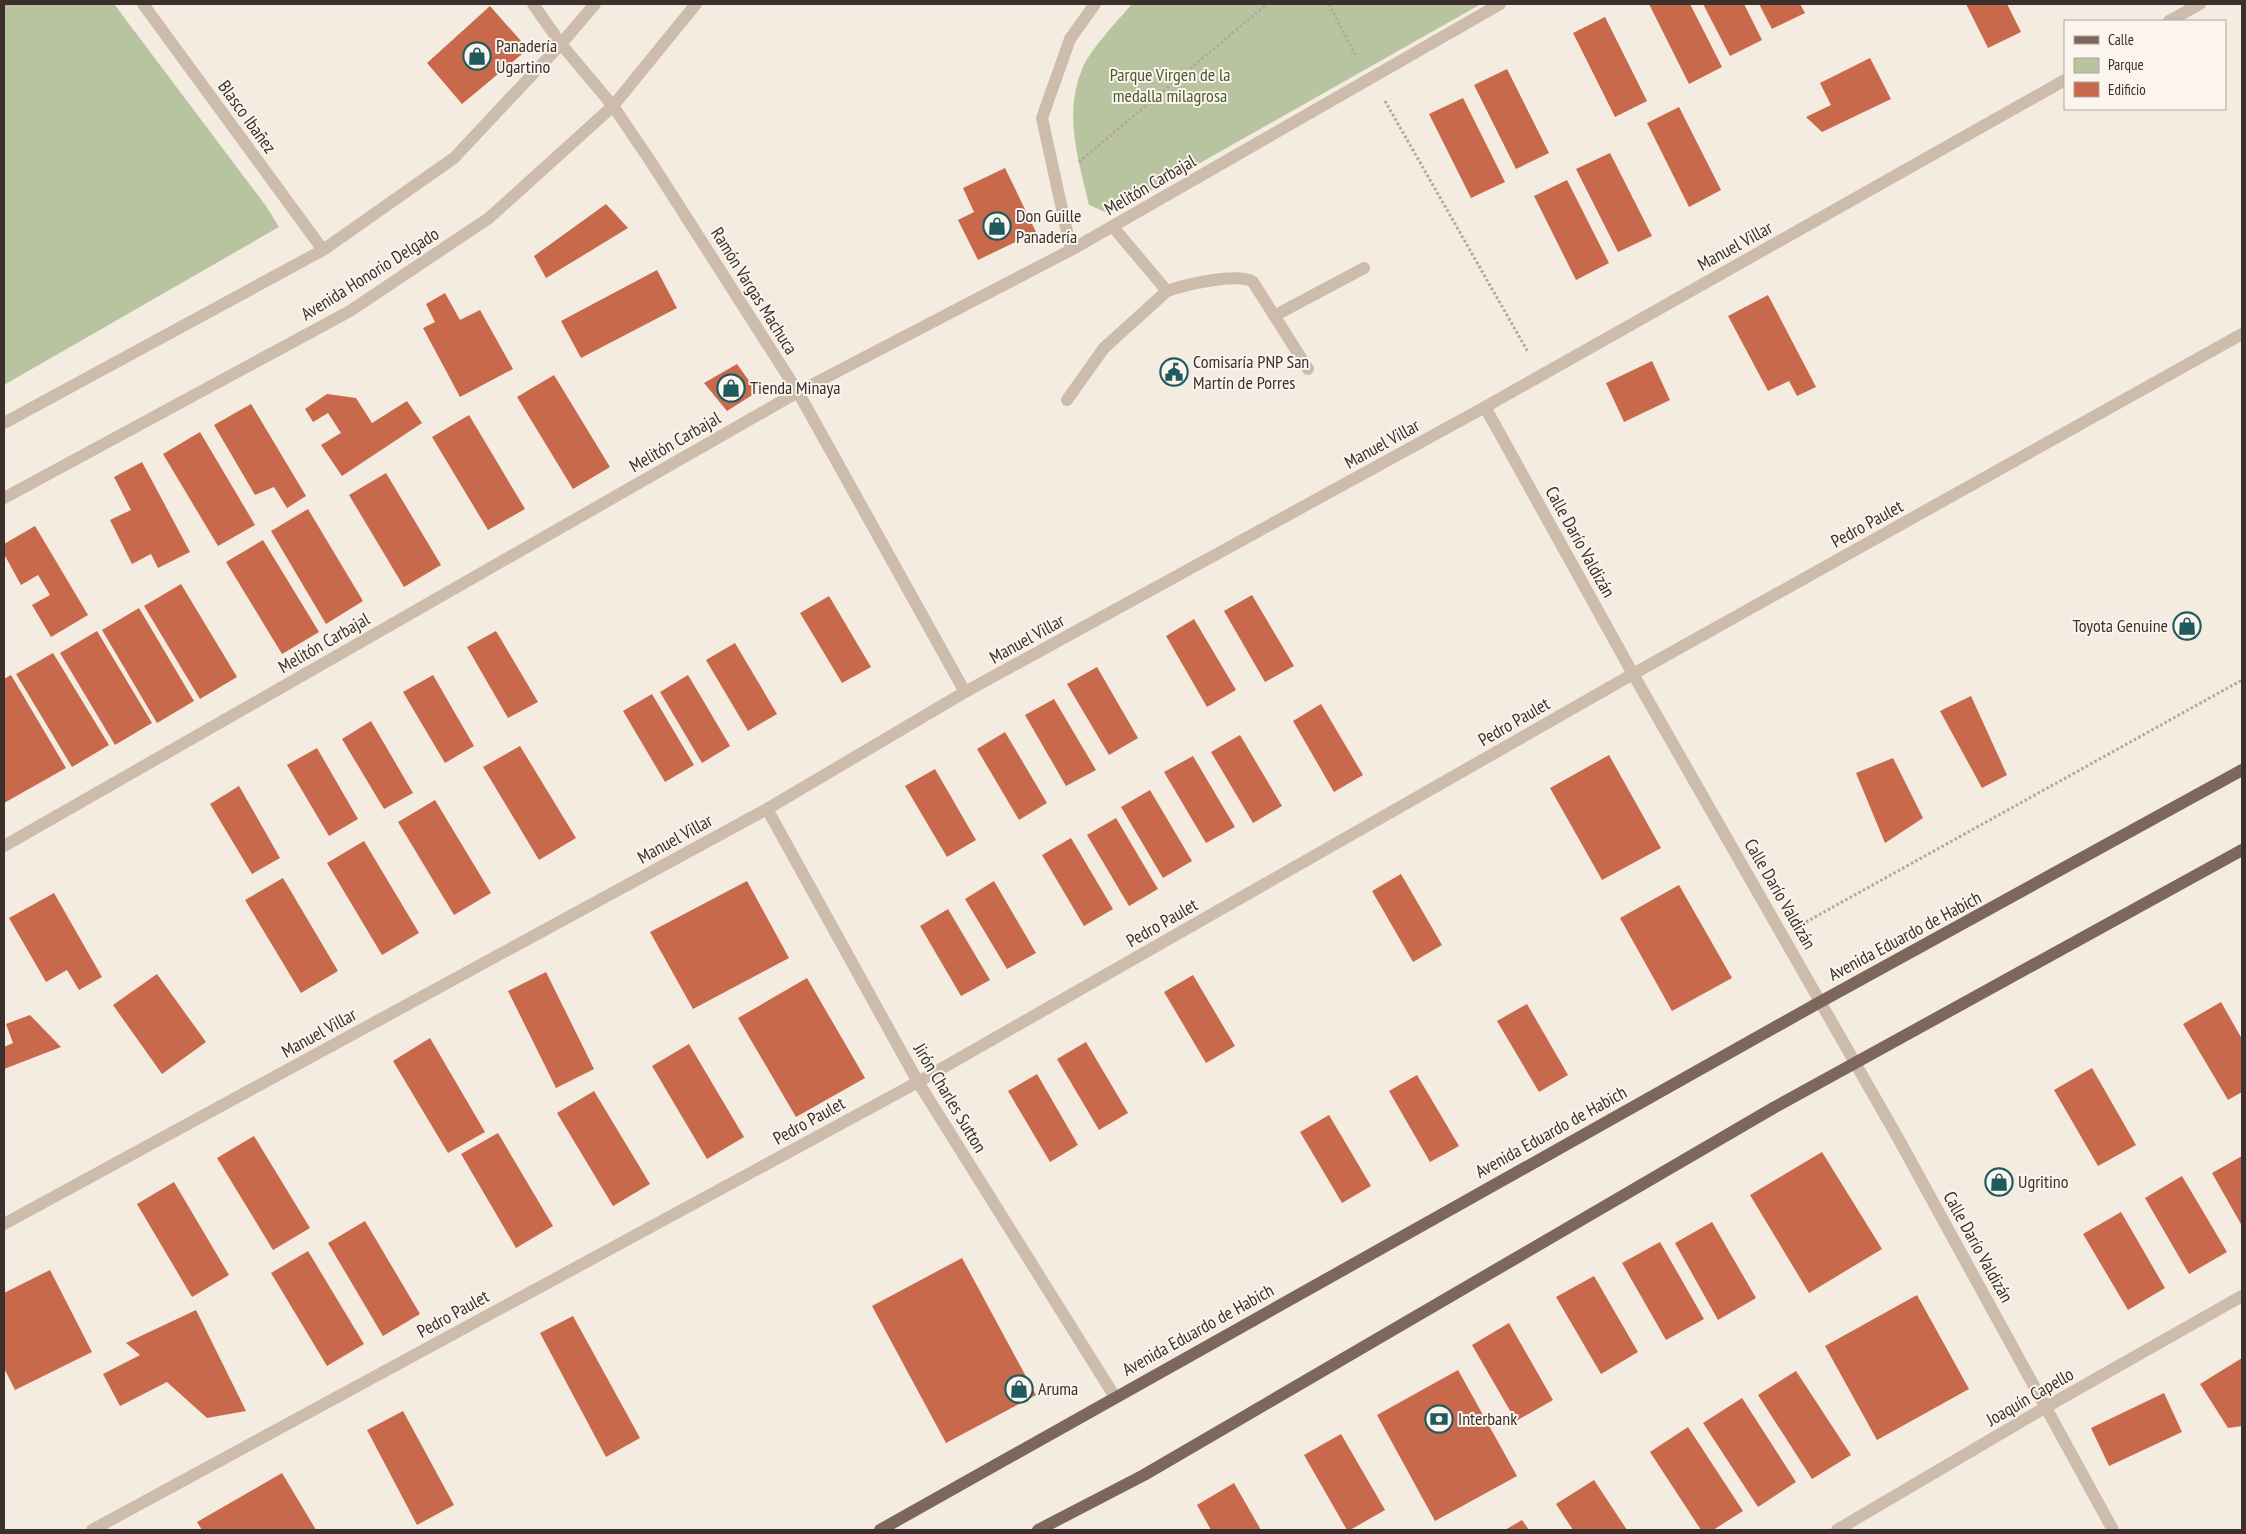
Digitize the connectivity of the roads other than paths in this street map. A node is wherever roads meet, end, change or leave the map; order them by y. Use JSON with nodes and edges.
{"nodes":[{"id":1,"x":143,"y":4,"type":"edge"},
{"id":2,"x":533,"y":4,"type":"edge"},
{"id":3,"x":595,"y":4,"type":"edge"},
{"id":4,"x":696,"y":4,"type":"edge"},
{"id":5,"x":1095,"y":4,"type":"edge"},
{"id":6,"x":1500,"y":4,"type":"edge"},
{"id":7,"x":2200,"y":4,"type":"edge"},
{"id":8,"x":2171,"y":20,"type":"edge"},
{"id":9,"x":561,"y":44,"type":"junction"},
{"id":10,"x":2064,"y":81,"type":"edge"},
{"id":11,"x":613,"y":106,"type":"junction"},
{"id":12,"x":1113,"y":226,"type":"junction"},
{"id":13,"x":323,"y":250,"type":"junction"},
{"id":14,"x":1071,"y":250,"type":"junction"},
{"id":15,"x":1364,"y":268,"type":"dead end"},
{"id":16,"x":1167,"y":291,"type":"junction"},
{"id":17,"x":1274,"y":316,"type":"junction"},
{"id":18,"x":2242,"y":334,"type":"edge"},
{"id":19,"x":1308,"y":369,"type":"dead end"},
{"id":20,"x":798,"y":392,"type":"junction"},
{"id":21,"x":1067,"y":400,"type":"dead end"},
{"id":22,"x":1486,"y":407,"type":"junction"},
{"id":23,"x":4,"y":423,"type":"edge"},
{"id":24,"x":4,"y":498,"type":"edge"},
{"id":25,"x":1634,"y":674,"type":"junction"},
{"id":26,"x":965,"y":692,"type":"junction"},
{"id":27,"x":2242,"y":770,"type":"edge"},
{"id":28,"x":767,"y":809,"type":"junction"},
{"id":29,"x":4,"y":846,"type":"edge"},
{"id":30,"x":2242,"y":850,"type":"edge"},
{"id":31,"x":1820,"y":1002,"type":"junction"},
{"id":32,"x":1855,"y":1062,"type":"junction"},
{"id":33,"x":918,"y":1082,"type":"junction"},
{"id":34,"x":4,"y":1224,"type":"edge"},
{"id":35,"x":2242,"y":1296,"type":"edge"},
{"id":36,"x":1115,"y":1397,"type":"junction"},
{"id":37,"x":2046,"y":1407,"type":"junction"},
{"id":38,"x":92,"y":1530,"type":"edge"},
{"id":39,"x":880,"y":1530,"type":"edge"},
{"id":40,"x":1038,"y":1530,"type":"edge"},
{"id":41,"x":1837,"y":1530,"type":"edge"},
{"id":42,"x":2113,"y":1530,"type":"edge"}],
"edges":[{"from":1,"to":13,"type":"street","name":"Blasco Ibañez"},
{"from":2,"to":9,"type":"street","name":"Ramón Vargas Machuca"},
{"from":3,"to":9,"type":"street"},
{"from":4,"to":11,"type":"street","name":"Avenida Honorio Delgado"},
{"from":5,"to":14,"type":"street"},
{"from":6,"to":12,"type":"street","name":"Melitón Carbajal"},
{"from":7,"to":8,"type":"street"},
{"from":9,"to":11,"type":"street","name":"Ramón Vargas Machuca"},
{"from":9,"to":13,"type":"street"},
{"from":10,"to":22,"type":"street","name":"Manuel Villar"},
{"from":11,"to":20,"type":"street","name":"Ramón Vargas Machuca"},
{"from":11,"to":24,"type":"street","name":"Avenida Honorio Delgado"},
{"from":12,"to":14,"type":"street","name":"Melitón Carbajal"},
{"from":12,"to":16,"type":"street"},
{"from":13,"to":23,"type":"street"},
{"from":14,"to":20,"type":"street","name":"Melitón Carbajal"},
{"from":15,"to":17,"type":"street"},
{"from":16,"to":17,"type":"street"},
{"from":16,"to":21,"type":"street"},
{"from":17,"to":19,"type":"street"},
{"from":18,"to":25,"type":"street","name":"Pedro Paulet"},
{"from":20,"to":26,"type":"street","name":"Ramón Vargas Machuca"},
{"from":20,"to":29,"type":"street","name":"Melitón Carbajal"},
{"from":22,"to":25,"type":"street","name":"Calle Darío Valdizán"},
{"from":22,"to":26,"type":"street","name":"Manuel Villar"},
{"from":25,"to":31,"type":"street","name":"Calle Darío Valdizán"},
{"from":25,"to":33,"type":"street","name":"Pedro Paulet"},
{"from":26,"to":28,"type":"street","name":"Manuel Villar"},
{"from":27,"to":31,"type":"main road","name":"Avenida Eduardo de Habich"},
{"from":28,"to":33,"type":"street","name":"Jirón Charles Sutton"},
{"from":28,"to":34,"type":"street","name":"Manuel Villar"},
{"from":30,"to":32,"type":"main road"},
{"from":31,"to":32,"type":"street","name":"Calle Darío Valdizán"},
{"from":31,"to":36,"type":"main road","name":"Avenida Eduardo de Habich"},
{"from":32,"to":37,"type":"street","name":"Calle Darío Valdizán"},
{"from":32,"to":40,"type":"main road"},
{"from":33,"to":36,"type":"street","name":"Jirón Charles Sutton"},
{"from":33,"to":38,"type":"street","name":"Pedro Paulet"},
{"from":35,"to":37,"type":"street","name":"Joaquín Capello"},
{"from":36,"to":39,"type":"main road","name":"Avenida Eduardo de Habich"},
{"from":37,"to":41,"type":"street","name":"Joaquín Capello"},
{"from":37,"to":42,"type":"street","name":"Calle Darío Valdizán"}]}
